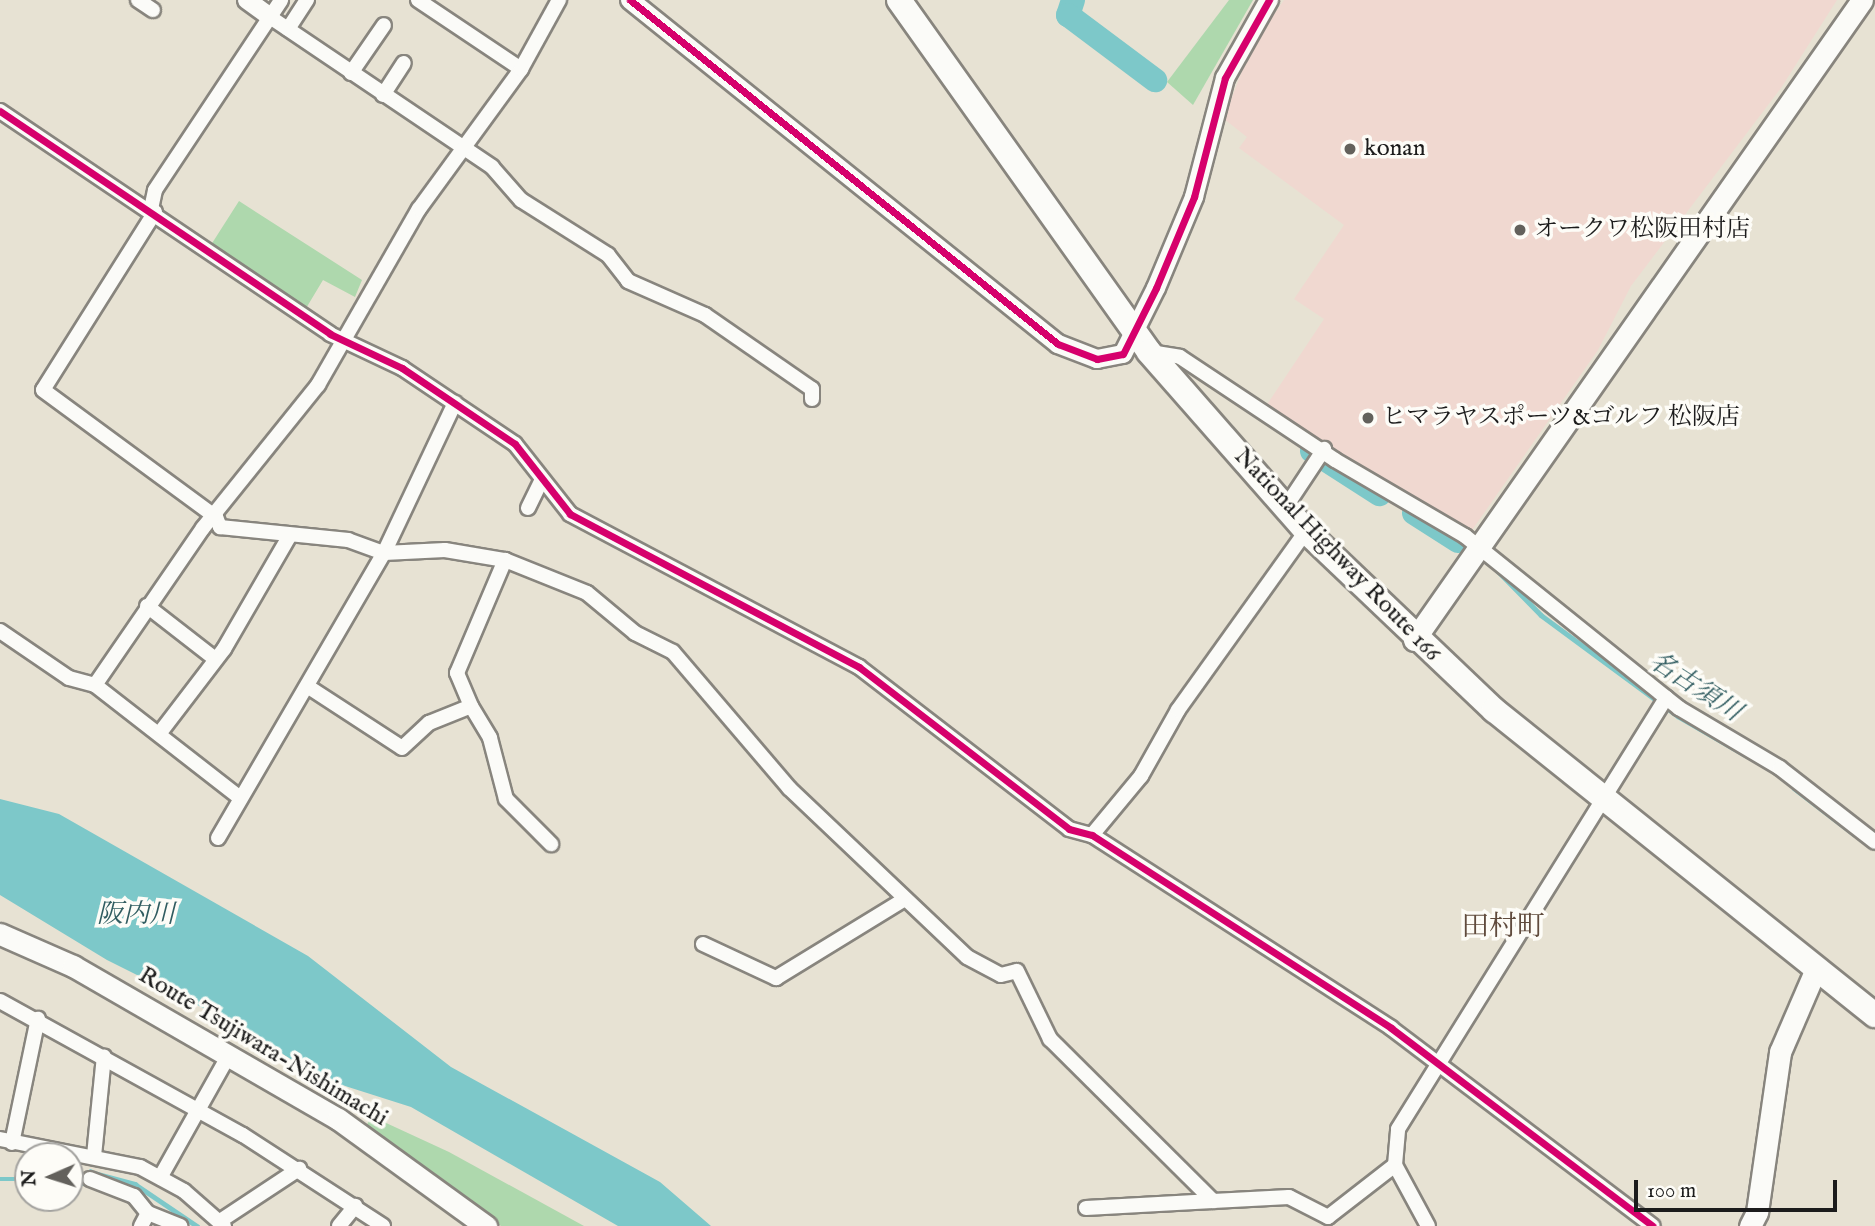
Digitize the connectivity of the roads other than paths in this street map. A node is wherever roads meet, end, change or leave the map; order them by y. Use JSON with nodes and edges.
{"nodes":[{"id":1,"x":138,"y":0,"type":"edge"},
{"id":2,"x":247,"y":0,"type":"edge"},
{"id":3,"x":281,"y":0,"type":"edge"},
{"id":4,"x":307,"y":0,"type":"edge"},
{"id":5,"x":418,"y":0,"type":"edge"},
{"id":6,"x":559,"y":0,"type":"edge"},
{"id":7,"x":630,"y":0,"type":"edge"},
{"id":8,"x":899,"y":0,"type":"edge"},
{"id":9,"x":1269,"y":0,"type":"edge"},
{"id":10,"x":1862,"y":0,"type":"edge"},
{"id":11,"x":153,"y":10,"type":"dead end"},
{"id":12,"x":270,"y":17,"type":"junction"},
{"id":13,"x":384,"y":25,"type":"dead end"},
{"id":14,"x":288,"y":29,"type":"junction"},
{"id":15,"x":404,"y":63,"type":"dead end"},
{"id":16,"x":521,"y":69,"type":"junction"},
{"id":17,"x":351,"y":72,"type":"junction"},
{"id":18,"x":383,"y":95,"type":"junction"},
{"id":19,"x":0,"y":111,"type":"edge"},
{"id":20,"x":461,"y":147,"type":"junction"},
{"id":21,"x":153,"y":210,"type":"junction"},
{"id":22,"x":1133,"y":326,"type":"junction"},
{"id":23,"x":344,"y":339,"type":"junction"},
{"id":24,"x":1149,"y":352,"type":"junction"},
{"id":25,"x":813,"y":399,"type":"dead end"},
{"id":26,"x":455,"y":403,"type":"junction"},
{"id":27,"x":1321,"y":453,"type":"junction"},
{"id":28,"x":542,"y":479,"type":"junction"},
{"id":29,"x":528,"y":508,"type":"dead end"},
{"id":30,"x":1285,"y":508,"type":"junction"},
{"id":31,"x":216,"y":517,"type":"junction"},
{"id":32,"x":1306,"y":531,"type":"junction"},
{"id":33,"x":290,"y":535,"type":"junction"},
{"id":34,"x":1481,"y":550,"type":"junction"},
{"id":35,"x":384,"y":552,"type":"junction"},
{"id":36,"x":505,"y":560,"type":"junction"},
{"id":37,"x":147,"y":606,"type":"junction"},
{"id":38,"x":0,"y":631,"type":"edge"},
{"id":39,"x":1414,"y":640,"type":"junction"},
{"id":40,"x":215,"y":659,"type":"junction"},
{"id":41,"x":95,"y":685,"type":"junction"},
{"id":42,"x":307,"y":686,"type":"junction"},
{"id":43,"x":1663,"y":702,"type":"junction"},
{"id":44,"x":471,"y":706,"type":"junction"},
{"id":45,"x":159,"y":734,"type":"junction"},
{"id":46,"x":1604,"y":796,"type":"junction"},
{"id":47,"x":240,"y":798,"type":"junction"},
{"id":48,"x":1092,"y":835,"type":"junction"},
{"id":49,"x":218,"y":838,"type":"dead end"},
{"id":50,"x":1875,"y":842,"type":"edge"},
{"id":51,"x":551,"y":844,"type":"dead end"},
{"id":52,"x":905,"y":899,"type":"junction"},
{"id":53,"x":0,"y":934,"type":"edge"},
{"id":54,"x":703,"y":944,"type":"dead end"},
{"id":55,"x":1816,"y":969,"type":"junction"},
{"id":56,"x":0,"y":1001,"type":"edge"},
{"id":57,"x":1875,"y":1015,"type":"edge"},
{"id":58,"x":38,"y":1019,"type":"junction"},
{"id":59,"x":229,"y":1055,"type":"junction"},
{"id":60,"x":104,"y":1056,"type":"junction"},
{"id":61,"x":1438,"y":1065,"type":"junction"},
{"id":62,"x":198,"y":1110,"type":"junction"},
{"id":63,"x":6,"y":1141,"type":"edge"},
{"id":64,"x":94,"y":1156,"type":"junction"},
{"id":65,"x":1395,"y":1166,"type":"junction"},
{"id":66,"x":299,"y":1169,"type":"junction"},
{"id":67,"x":161,"y":1176,"type":"junction"},
{"id":68,"x":90,"y":1179,"type":"dead end"},
{"id":69,"x":1213,"y":1201,"type":"junction"},
{"id":70,"x":355,"y":1206,"type":"junction"},
{"id":71,"x":1086,"y":1208,"type":"dead end"},
{"id":72,"x":145,"y":1219,"type":"edge"},
{"id":73,"x":222,"y":1224,"type":"edge"},
{"id":74,"x":181,"y":1226,"type":"edge"},
{"id":75,"x":340,"y":1226,"type":"edge"},
{"id":76,"x":383,"y":1226,"type":"edge"},
{"id":77,"x":486,"y":1226,"type":"edge"},
{"id":78,"x":1428,"y":1226,"type":"edge"},
{"id":79,"x":1653,"y":1226,"type":"edge"},
{"id":80,"x":1750,"y":1226,"type":"edge"}],
"edges":[{"from":1,"to":11,"type":"street"},
{"from":2,"to":12,"type":"street"},
{"from":3,"to":12,"type":"street"},
{"from":4,"to":14,"type":"street"},
{"from":5,"to":16,"type":"street"},
{"from":6,"to":16,"type":"street"},
{"from":7,"to":22,"type":"street"},
{"from":8,"to":22,"type":"highway","name":"National Highway Route 166"},
{"from":9,"to":22,"type":"street"},
{"from":10,"to":34,"type":"main road"},
{"from":12,"to":14,"type":"street"},
{"from":12,"to":21,"type":"street"},
{"from":13,"to":17,"type":"street"},
{"from":14,"to":17,"type":"street"},
{"from":15,"to":18,"type":"street"},
{"from":16,"to":20,"type":"street"},
{"from":17,"to":18,"type":"street"},
{"from":18,"to":20,"type":"street"},
{"from":19,"to":21,"type":"street"},
{"from":20,"to":23,"type":"street"},
{"from":20,"to":25,"type":"street"},
{"from":21,"to":23,"type":"street"},
{"from":21,"to":31,"type":"street"},
{"from":22,"to":24,"type":"highway","name":"National Highway Route 166"},
{"from":23,"to":26,"type":"street"},
{"from":23,"to":31,"type":"street"},
{"from":24,"to":27,"type":"street"},
{"from":24,"to":30,"type":"highway","name":"National Highway Route 166"},
{"from":26,"to":28,"type":"street"},
{"from":26,"to":35,"type":"street"},
{"from":27,"to":30,"type":"street"},
{"from":27,"to":34,"type":"street"},
{"from":28,"to":29,"type":"street"},
{"from":28,"to":48,"type":"street"},
{"from":30,"to":32,"type":"highway","name":"National Highway Route 166"},
{"from":31,"to":33,"type":"street"},
{"from":31,"to":37,"type":"street"},
{"from":32,"to":39,"type":"highway","name":"National Highway Route 166"},
{"from":32,"to":48,"type":"street"},
{"from":33,"to":35,"type":"street"},
{"from":33,"to":40,"type":"street"},
{"from":34,"to":39,"type":"main road"},
{"from":34,"to":43,"type":"street"},
{"from":35,"to":36,"type":"street"},
{"from":35,"to":42,"type":"street"},
{"from":36,"to":44,"type":"street"},
{"from":36,"to":52,"type":"street"},
{"from":37,"to":40,"type":"street"},
{"from":37,"to":41,"type":"street"},
{"from":38,"to":41,"type":"street"},
{"from":39,"to":46,"type":"highway","name":"National Highway Route 166"},
{"from":40,"to":45,"type":"street"},
{"from":41,"to":45,"type":"street"},
{"from":42,"to":44,"type":"street"},
{"from":42,"to":47,"type":"street"},
{"from":43,"to":46,"type":"street"},
{"from":43,"to":50,"type":"street"},
{"from":44,"to":51,"type":"street"},
{"from":45,"to":47,"type":"street"},
{"from":46,"to":55,"type":"highway","name":"National Highway Route 166"},
{"from":46,"to":61,"type":"street"},
{"from":47,"to":49,"type":"street"},
{"from":48,"to":61,"type":"street"},
{"from":52,"to":54,"type":"street"},
{"from":52,"to":69,"type":"street"},
{"from":53,"to":59,"type":"main road","name":"Route Tsujiwara-Nishimachi"},
{"from":55,"to":57,"type":"highway","name":"National Highway Route 166"},
{"from":55,"to":80,"type":"main road"},
{"from":56,"to":58,"type":"street"},
{"from":58,"to":60,"type":"street"},
{"from":58,"to":63,"type":"street"},
{"from":59,"to":62,"type":"street"},
{"from":59,"to":77,"type":"main road","name":"Route Tsujiwara-Nishimachi"},
{"from":60,"to":62,"type":"street"},
{"from":60,"to":64,"type":"street"},
{"from":61,"to":65,"type":"street"},
{"from":61,"to":79,"type":"street"},
{"from":62,"to":66,"type":"street"},
{"from":62,"to":67,"type":"street"},
{"from":63,"to":64,"type":"street"},
{"from":64,"to":67,"type":"street"},
{"from":65,"to":69,"type":"street"},
{"from":65,"to":78,"type":"street"},
{"from":66,"to":70,"type":"street"},
{"from":66,"to":73,"type":"street"},
{"from":67,"to":73,"type":"street"},
{"from":68,"to":72,"type":"street"},
{"from":69,"to":71,"type":"street"},
{"from":70,"to":75,"type":"street"},
{"from":70,"to":76,"type":"street"},
{"from":72,"to":74,"type":"street"}]}
